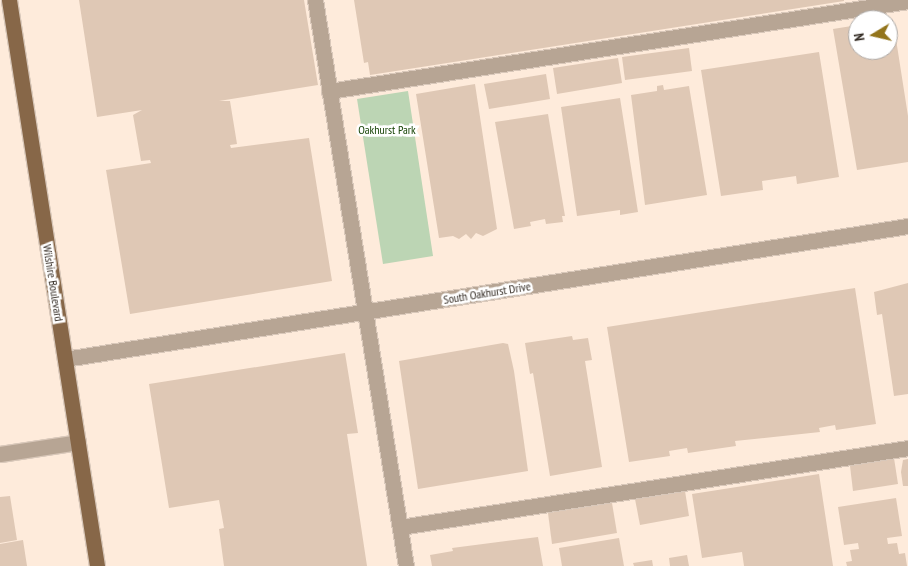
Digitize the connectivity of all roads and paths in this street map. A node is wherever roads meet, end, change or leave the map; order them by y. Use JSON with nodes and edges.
{"nodes":[{"id":1,"x":9,"y":0,"type":"edge"},
{"id":2,"x":315,"y":0,"type":"edge"},
{"id":3,"x":908,"y":1,"type":"edge"},
{"id":4,"x":329,"y":91,"type":"junction"},
{"id":5,"x":908,"y":226,"type":"edge"},
{"id":6,"x":365,"y":312,"type":"junction"},
{"id":7,"x":65,"y":359,"type":"junction"},
{"id":8,"x":78,"y":442,"type":"junction"},
{"id":9,"x":908,"y":448,"type":"edge"},
{"id":10,"x":0,"y":454,"type":"edge"},
{"id":11,"x":400,"y":527,"type":"junction"},
{"id":12,"x":97,"y":566,"type":"edge"},
{"id":13,"x":406,"y":566,"type":"edge"}],
"edges":[{"from":1,"to":7,"type":"main road","name":"Wilshire Boulevard"},
{"from":2,"to":4,"type":"street"},
{"from":3,"to":4,"type":"street"},
{"from":4,"to":6,"type":"street"},
{"from":5,"to":6,"type":"street","name":"South Oakhurst Drive"},
{"from":6,"to":7,"type":"street","name":"South Oakhurst Drive"},
{"from":6,"to":11,"type":"street"},
{"from":7,"to":8,"type":"main road","name":"Wilshire Boulevard"},
{"from":8,"to":10,"type":"street"},
{"from":8,"to":12,"type":"main road","name":"Wilshire Boulevard"},
{"from":9,"to":11,"type":"street"},
{"from":11,"to":13,"type":"street"}]}
